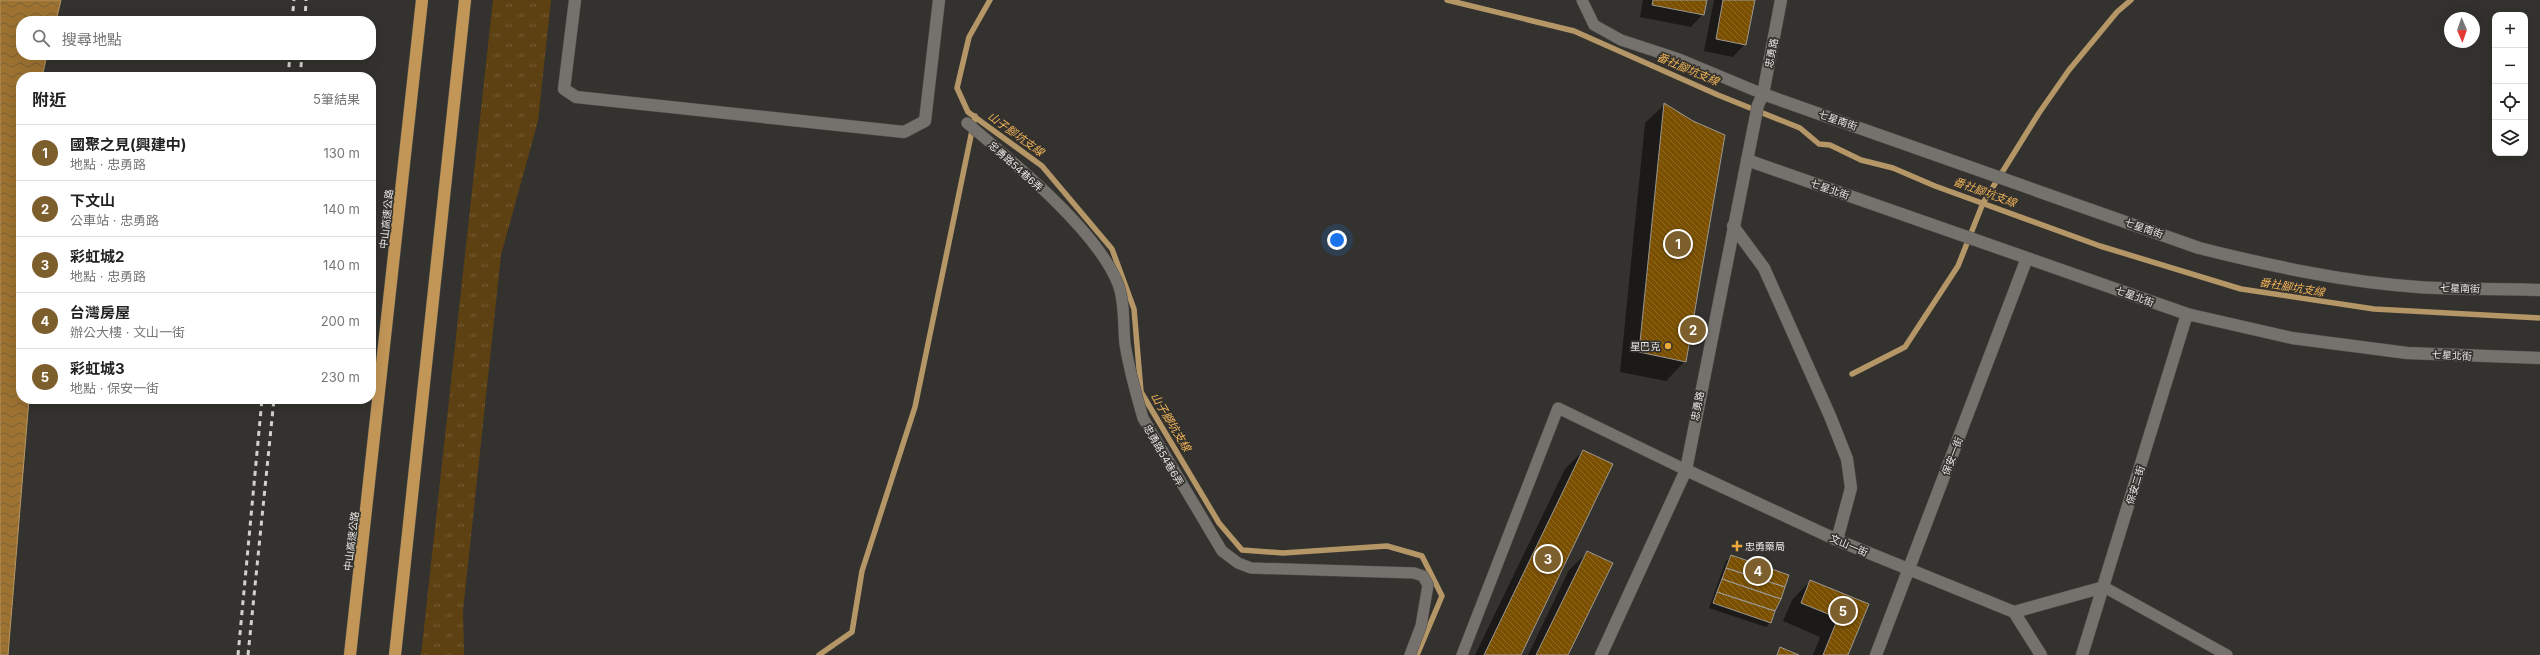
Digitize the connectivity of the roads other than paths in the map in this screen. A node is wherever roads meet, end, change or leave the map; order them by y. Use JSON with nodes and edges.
{"nodes":[{"id":1,"x":422,"y":0,"type":"edge"},
{"id":2,"x":465,"y":0,"type":"edge"},
{"id":3,"x":575,"y":0,"type":"edge"},
{"id":4,"x":940,"y":0,"type":"edge"},
{"id":5,"x":1582,"y":0,"type":"edge"},
{"id":6,"x":1781,"y":0,"type":"edge"},
{"id":7,"x":1760,"y":99,"type":"junction"},
{"id":8,"x":967,"y":123,"type":"dead end"},
{"id":9,"x":1747,"y":160,"type":"junction"},
{"id":10,"x":1733,"y":226,"type":"junction"},
{"id":11,"x":2027,"y":258,"type":"junction"},
{"id":12,"x":2540,"y":290,"type":"edge"},
{"id":13,"x":2187,"y":314,"type":"junction"},
{"id":14,"x":2540,"y":358,"type":"edge"},
{"id":15,"x":1686,"y":470,"type":"junction"},
{"id":16,"x":1836,"y":540,"type":"junction"},
{"id":17,"x":1909,"y":570,"type":"junction"},
{"id":18,"x":2104,"y":587,"type":"junction"},
{"id":19,"x":2014,"y":612,"type":"junction"},
{"id":20,"x":350,"y":655,"type":"edge"},
{"id":21,"x":395,"y":655,"type":"edge"},
{"id":22,"x":1410,"y":655,"type":"edge"},
{"id":23,"x":1462,"y":655,"type":"edge"},
{"id":24,"x":1601,"y":655,"type":"edge"},
{"id":25,"x":1876,"y":655,"type":"edge"},
{"id":26,"x":2041,"y":655,"type":"edge"},
{"id":27,"x":2082,"y":655,"type":"edge"},
{"id":28,"x":2226,"y":655,"type":"edge"}],
"edges":[{"from":1,"to":20,"type":"highway","name":"中山高速公路"},
{"from":2,"to":21,"type":"highway"},
{"from":3,"to":4,"type":"street"},
{"from":5,"to":7,"type":"lane"},
{"from":6,"to":7,"type":"street","name":"忠勇路"},
{"from":7,"to":9,"type":"street","name":"忠勇路"},
{"from":7,"to":12,"type":"street","name":"七星南街"},
{"from":8,"to":22,"type":"lane","name":"忠勇路54巷6弄"},
{"from":9,"to":10,"type":"street","name":"忠勇路"},
{"from":9,"to":11,"type":"street","name":"七星北街"},
{"from":10,"to":15,"type":"street","name":"忠勇路"},
{"from":10,"to":16,"type":"street"},
{"from":11,"to":13,"type":"street","name":"七星北街"},
{"from":11,"to":17,"type":"street","name":"保安一街"},
{"from":13,"to":14,"type":"street","name":"七星北街"},
{"from":13,"to":18,"type":"street","name":"保安二街"},
{"from":15,"to":16,"type":"street","name":"文山一街"},
{"from":15,"to":23,"type":"lane"},
{"from":15,"to":24,"type":"street","name":"忠勇路"},
{"from":16,"to":17,"type":"street","name":"文山一街"},
{"from":17,"to":19,"type":"street","name":"文山一街"},
{"from":17,"to":25,"type":"street","name":"保安一街"},
{"from":18,"to":19,"type":"street"},
{"from":18,"to":27,"type":"street","name":"保安二街"},
{"from":18,"to":28,"type":"lane"},
{"from":19,"to":26,"type":"street"}]}
